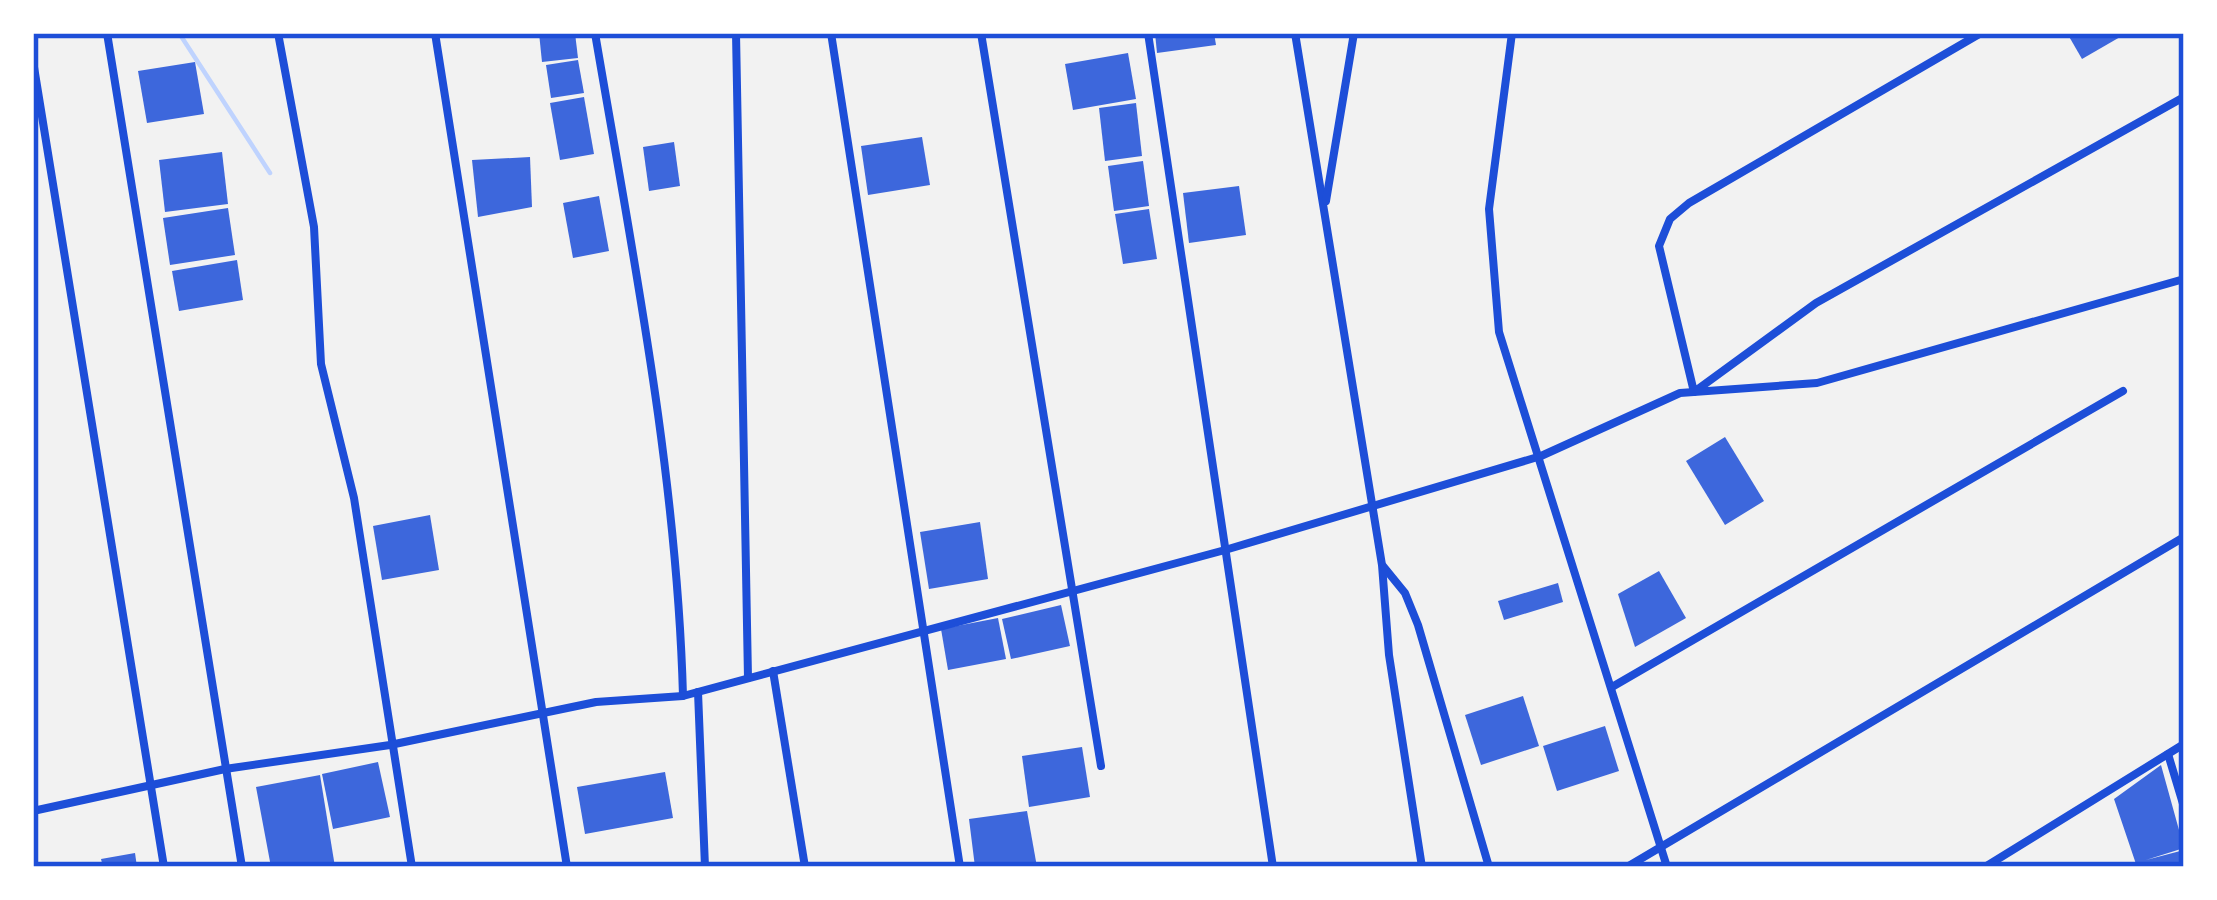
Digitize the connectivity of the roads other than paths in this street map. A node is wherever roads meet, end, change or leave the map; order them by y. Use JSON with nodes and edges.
{"nodes":[{"id":1,"x":107,"y":33,"type":"edge"},
{"id":2,"x":278,"y":33,"type":"edge"},
{"id":3,"x":435,"y":33,"type":"edge"},
{"id":4,"x":595,"y":33,"type":"edge"},
{"id":5,"x":736,"y":33,"type":"edge"},
{"id":6,"x":830,"y":33,"type":"edge"},
{"id":7,"x":981,"y":33,"type":"edge"},
{"id":8,"x":1148,"y":33,"type":"edge"},
{"id":9,"x":1295,"y":33,"type":"edge"},
{"id":10,"x":1354,"y":33,"type":"edge"},
{"id":11,"x":1512,"y":33,"type":"edge"},
{"id":12,"x":1981,"y":33,"type":"edge"},
{"id":13,"x":33,"y":61,"type":"edge"},
{"id":14,"x":2184,"y":97,"type":"edge"},
{"id":15,"x":1325,"y":208,"type":"junction"},
{"id":16,"x":2184,"y":279,"type":"edge"},
{"id":17,"x":1694,"y":392,"type":"junction"},
{"id":18,"x":2123,"y":392,"type":"dead end"},
{"id":19,"x":1541,"y":456,"type":"junction"},
{"id":20,"x":1371,"y":507,"type":"junction"},
{"id":21,"x":2184,"y":537,"type":"edge"},
{"id":22,"x":1225,"y":550,"type":"junction"},
{"id":23,"x":1382,"y":565,"type":"junction"},
{"id":24,"x":1075,"y":590,"type":"junction"},
{"id":25,"x":923,"y":631,"type":"junction"},
{"id":26,"x":773,"y":671,"type":"junction"},
{"id":27,"x":748,"y":678,"type":"junction"},
{"id":28,"x":1612,"y":687,"type":"junction"},
{"id":29,"x":698,"y":692,"type":"junction"},
{"id":30,"x":683,"y":696,"type":"junction"},
{"id":31,"x":542,"y":713,"type":"junction"},
{"id":32,"x":2184,"y":744,"type":"edge"},
{"id":33,"x":390,"y":745,"type":"junction"},
{"id":34,"x":2168,"y":754,"type":"junction"},
{"id":35,"x":1101,"y":766,"type":"dead end"},
{"id":36,"x":225,"y":769,"type":"junction"},
{"id":37,"x":153,"y":787,"type":"junction"},
{"id":38,"x":2184,"y":807,"type":"edge"},
{"id":39,"x":33,"y":811,"type":"edge"},
{"id":40,"x":1661,"y":846,"type":"junction"},
{"id":41,"x":164,"y":867,"type":"edge"},
{"id":42,"x":242,"y":867,"type":"edge"},
{"id":43,"x":412,"y":867,"type":"edge"},
{"id":44,"x":567,"y":867,"type":"edge"},
{"id":45,"x":705,"y":867,"type":"edge"},
{"id":46,"x":805,"y":867,"type":"edge"},
{"id":47,"x":960,"y":867,"type":"edge"},
{"id":48,"x":1273,"y":867,"type":"edge"},
{"id":49,"x":1422,"y":867,"type":"edge"},
{"id":50,"x":1489,"y":867,"type":"edge"},
{"id":51,"x":1628,"y":867,"type":"edge"},
{"id":52,"x":1667,"y":867,"type":"edge"},
{"id":53,"x":1985,"y":867,"type":"edge"}],
"edges":[{"from":1,"to":36,"type":"street"},
{"from":2,"to":33,"type":"street"},
{"from":3,"to":31,"type":"street"},
{"from":4,"to":30,"type":"street"},
{"from":5,"to":27,"type":"street"},
{"from":6,"to":25,"type":"street"},
{"from":7,"to":24,"type":"street"},
{"from":8,"to":22,"type":"street"},
{"from":9,"to":15,"type":"street"},
{"from":10,"to":15,"type":"street"},
{"from":11,"to":19,"type":"street"},
{"from":12,"to":17,"type":"street"},
{"from":13,"to":37,"type":"street"},
{"from":14,"to":17,"type":"street"},
{"from":15,"to":20,"type":"street"},
{"from":16,"to":17,"type":"street"},
{"from":17,"to":19,"type":"street"},
{"from":18,"to":28,"type":"street"},
{"from":19,"to":20,"type":"street"},
{"from":19,"to":28,"type":"street"},
{"from":20,"to":22,"type":"street"},
{"from":20,"to":23,"type":"street"},
{"from":21,"to":40,"type":"street"},
{"from":22,"to":24,"type":"street"},
{"from":22,"to":48,"type":"street"},
{"from":23,"to":49,"type":"street"},
{"from":23,"to":50,"type":"street"},
{"from":24,"to":25,"type":"street"},
{"from":24,"to":35,"type":"street"},
{"from":25,"to":26,"type":"street"},
{"from":25,"to":47,"type":"street"},
{"from":26,"to":27,"type":"street"},
{"from":26,"to":46,"type":"street"},
{"from":27,"to":29,"type":"street"},
{"from":28,"to":40,"type":"street"},
{"from":29,"to":30,"type":"street"},
{"from":29,"to":45,"type":"street"},
{"from":30,"to":31,"type":"street"},
{"from":31,"to":33,"type":"street"},
{"from":31,"to":44,"type":"street"},
{"from":32,"to":34,"type":"street"},
{"from":33,"to":36,"type":"street"},
{"from":33,"to":43,"type":"street"},
{"from":34,"to":38,"type":"street"},
{"from":34,"to":53,"type":"street"},
{"from":36,"to":37,"type":"street"},
{"from":36,"to":42,"type":"street"},
{"from":37,"to":39,"type":"street"},
{"from":37,"to":41,"type":"street"},
{"from":40,"to":51,"type":"street"},
{"from":40,"to":52,"type":"street"}]}
